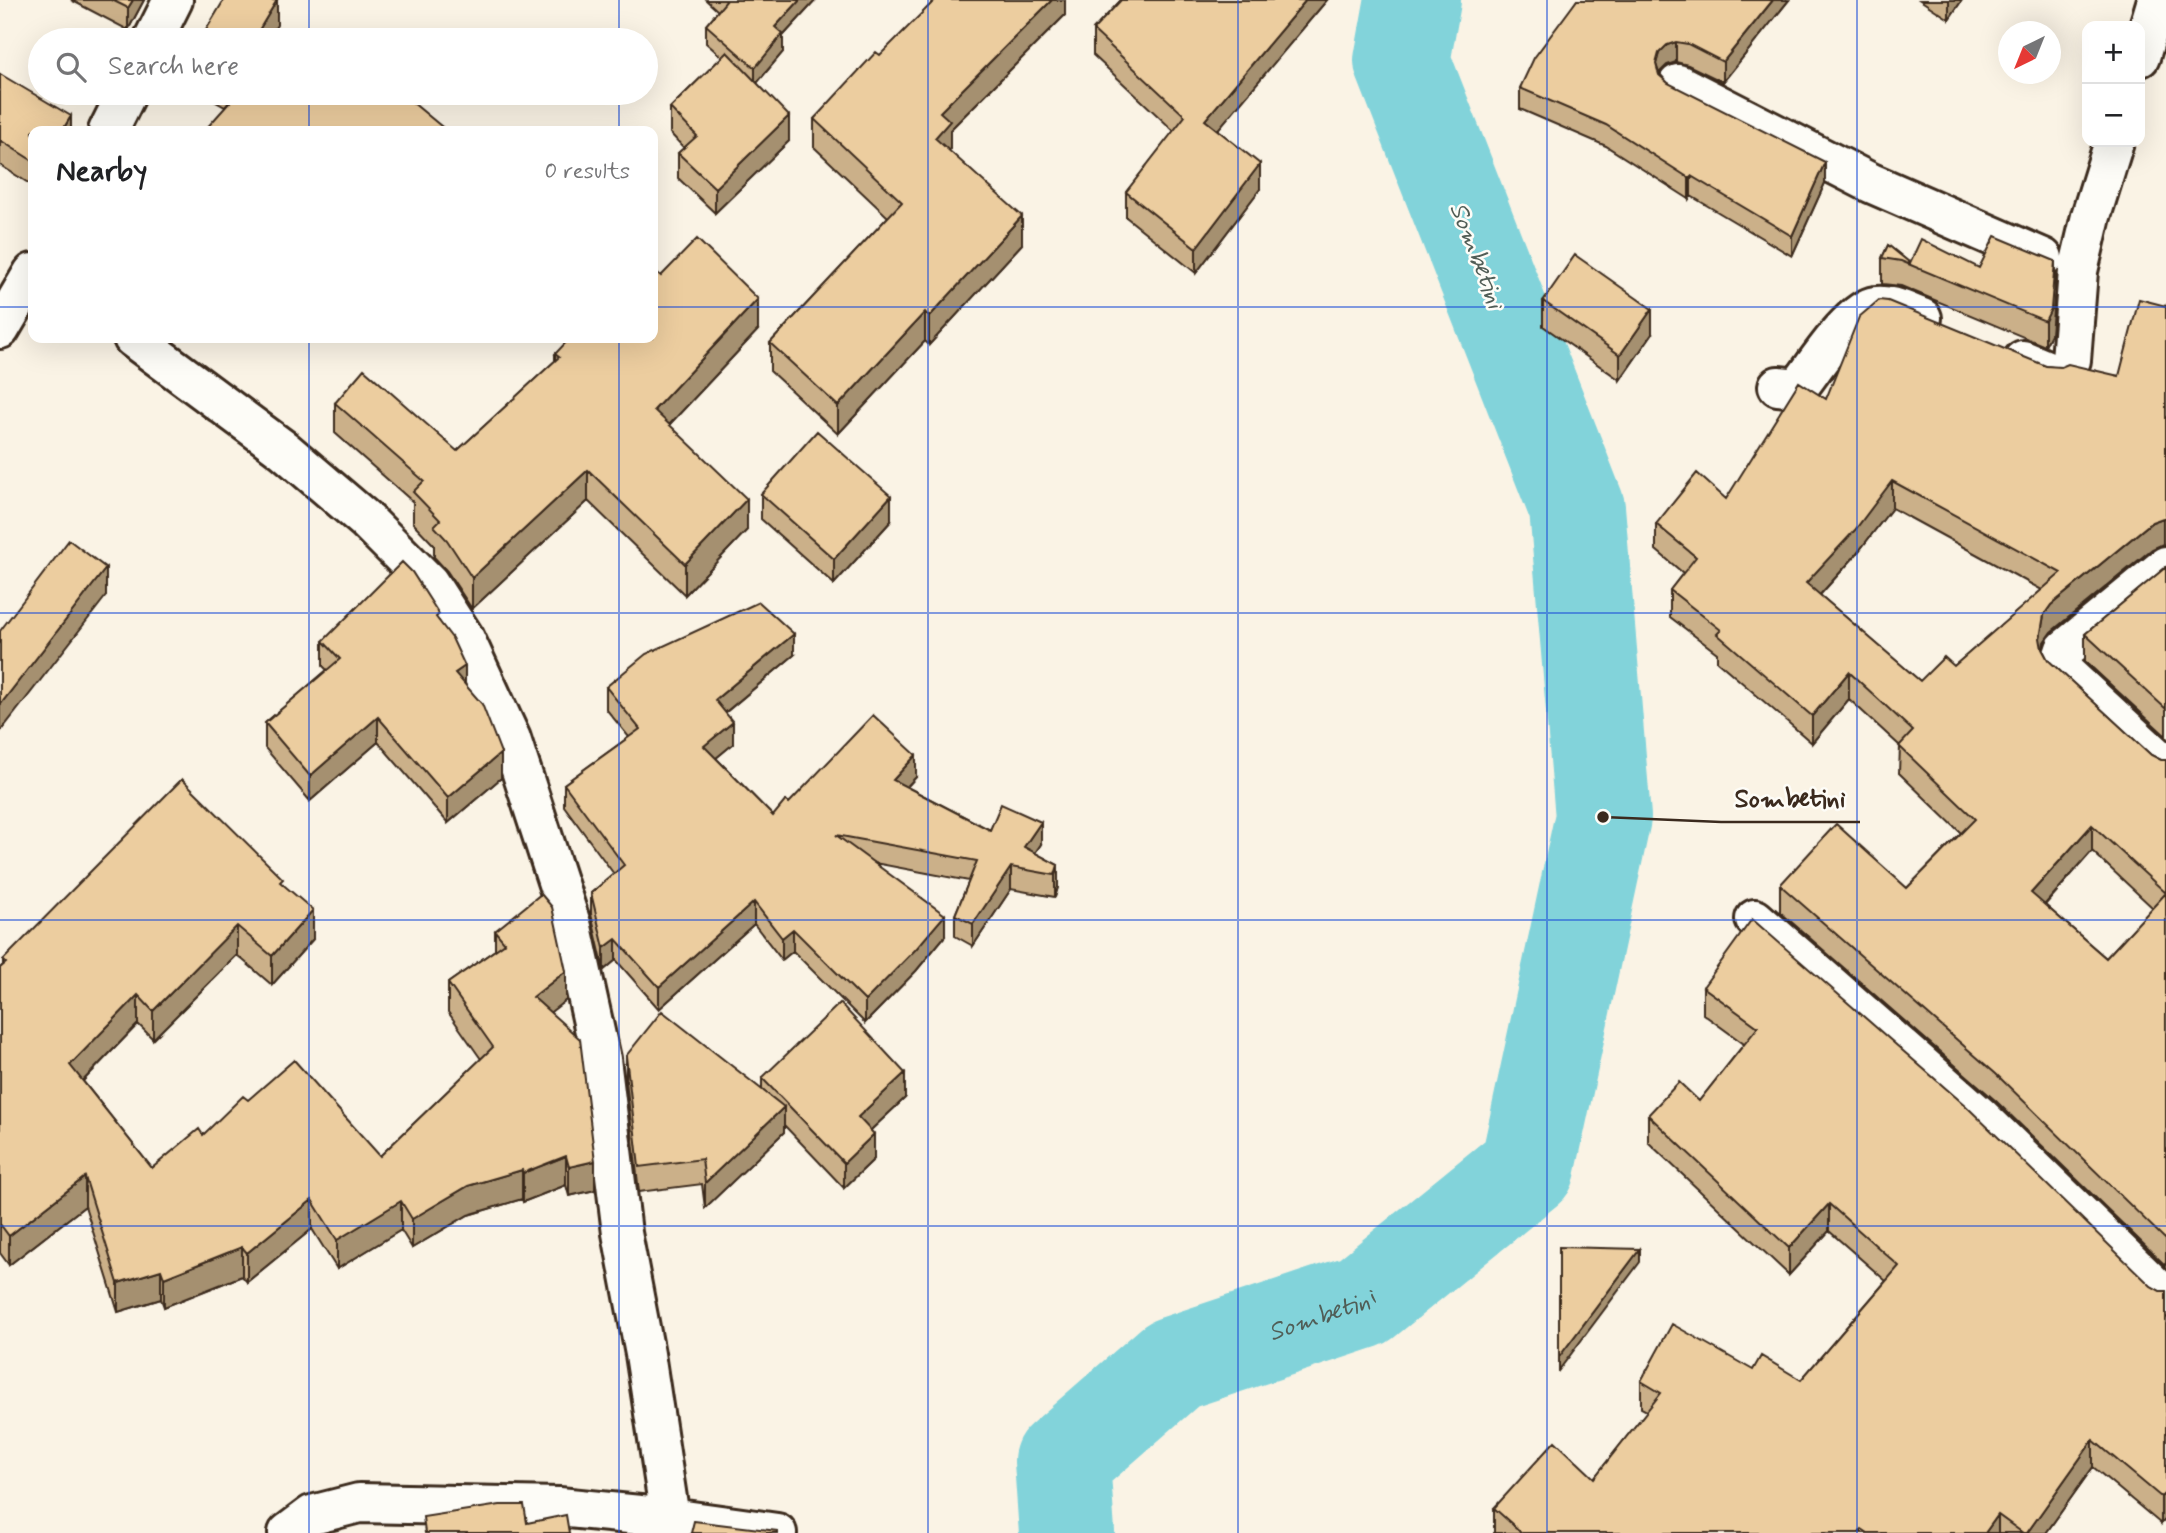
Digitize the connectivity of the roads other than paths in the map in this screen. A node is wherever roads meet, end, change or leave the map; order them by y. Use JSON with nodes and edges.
{"nodes":[{"id":1,"x":173,"y":0,"type":"edge"},
{"id":2,"x":2157,"y":0,"type":"edge"},
{"id":3,"x":159,"y":28,"type":"edge"},
{"id":4,"x":2145,"y":40,"type":"edge"},
{"id":5,"x":1678,"y":84,"type":"dead end"},
{"id":6,"x":121,"y":105,"type":"edge"},
{"id":7,"x":110,"y":126,"type":"edge"},
{"id":8,"x":2112,"y":147,"type":"edge"},
{"id":9,"x":2078,"y":271,"type":"junction"},
{"id":10,"x":28,"y":281,"type":"edge"},
{"id":11,"x":0,"y":329,"type":"edge"},
{"id":12,"x":1954,"y":331,"type":"edge"},
{"id":13,"x":140,"y":343,"type":"edge"},
{"id":14,"x":1990,"y":346,"type":"edge"},
{"id":15,"x":1778,"y":386,"type":"dead end"},
{"id":16,"x":2166,"y":566,"type":"edge"},
{"id":17,"x":2166,"y":766,"type":"edge"},
{"id":18,"x":1755,"y":919,"type":"edge"},
{"id":19,"x":2166,"y":1297,"type":"edge"},
{"id":20,"x":670,"y":1518,"type":"junction"},
{"id":21,"x":288,"y":1533,"type":"edge"},
{"id":22,"x":777,"y":1533,"type":"edge"}],
"edges":[{"from":1,"to":3,"type":"street"},
{"from":2,"to":4,"type":"street"},
{"from":5,"to":9,"type":"street"},
{"from":6,"to":7,"type":"street"},
{"from":8,"to":9,"type":"street"},
{"from":9,"to":14,"type":"street"},
{"from":10,"to":11,"type":"street"},
{"from":12,"to":15,"type":"street"},
{"from":13,"to":20,"type":"street"},
{"from":16,"to":17,"type":"street"},
{"from":18,"to":19,"type":"street"},
{"from":20,"to":21,"type":"street"},
{"from":20,"to":22,"type":"street"}]}
